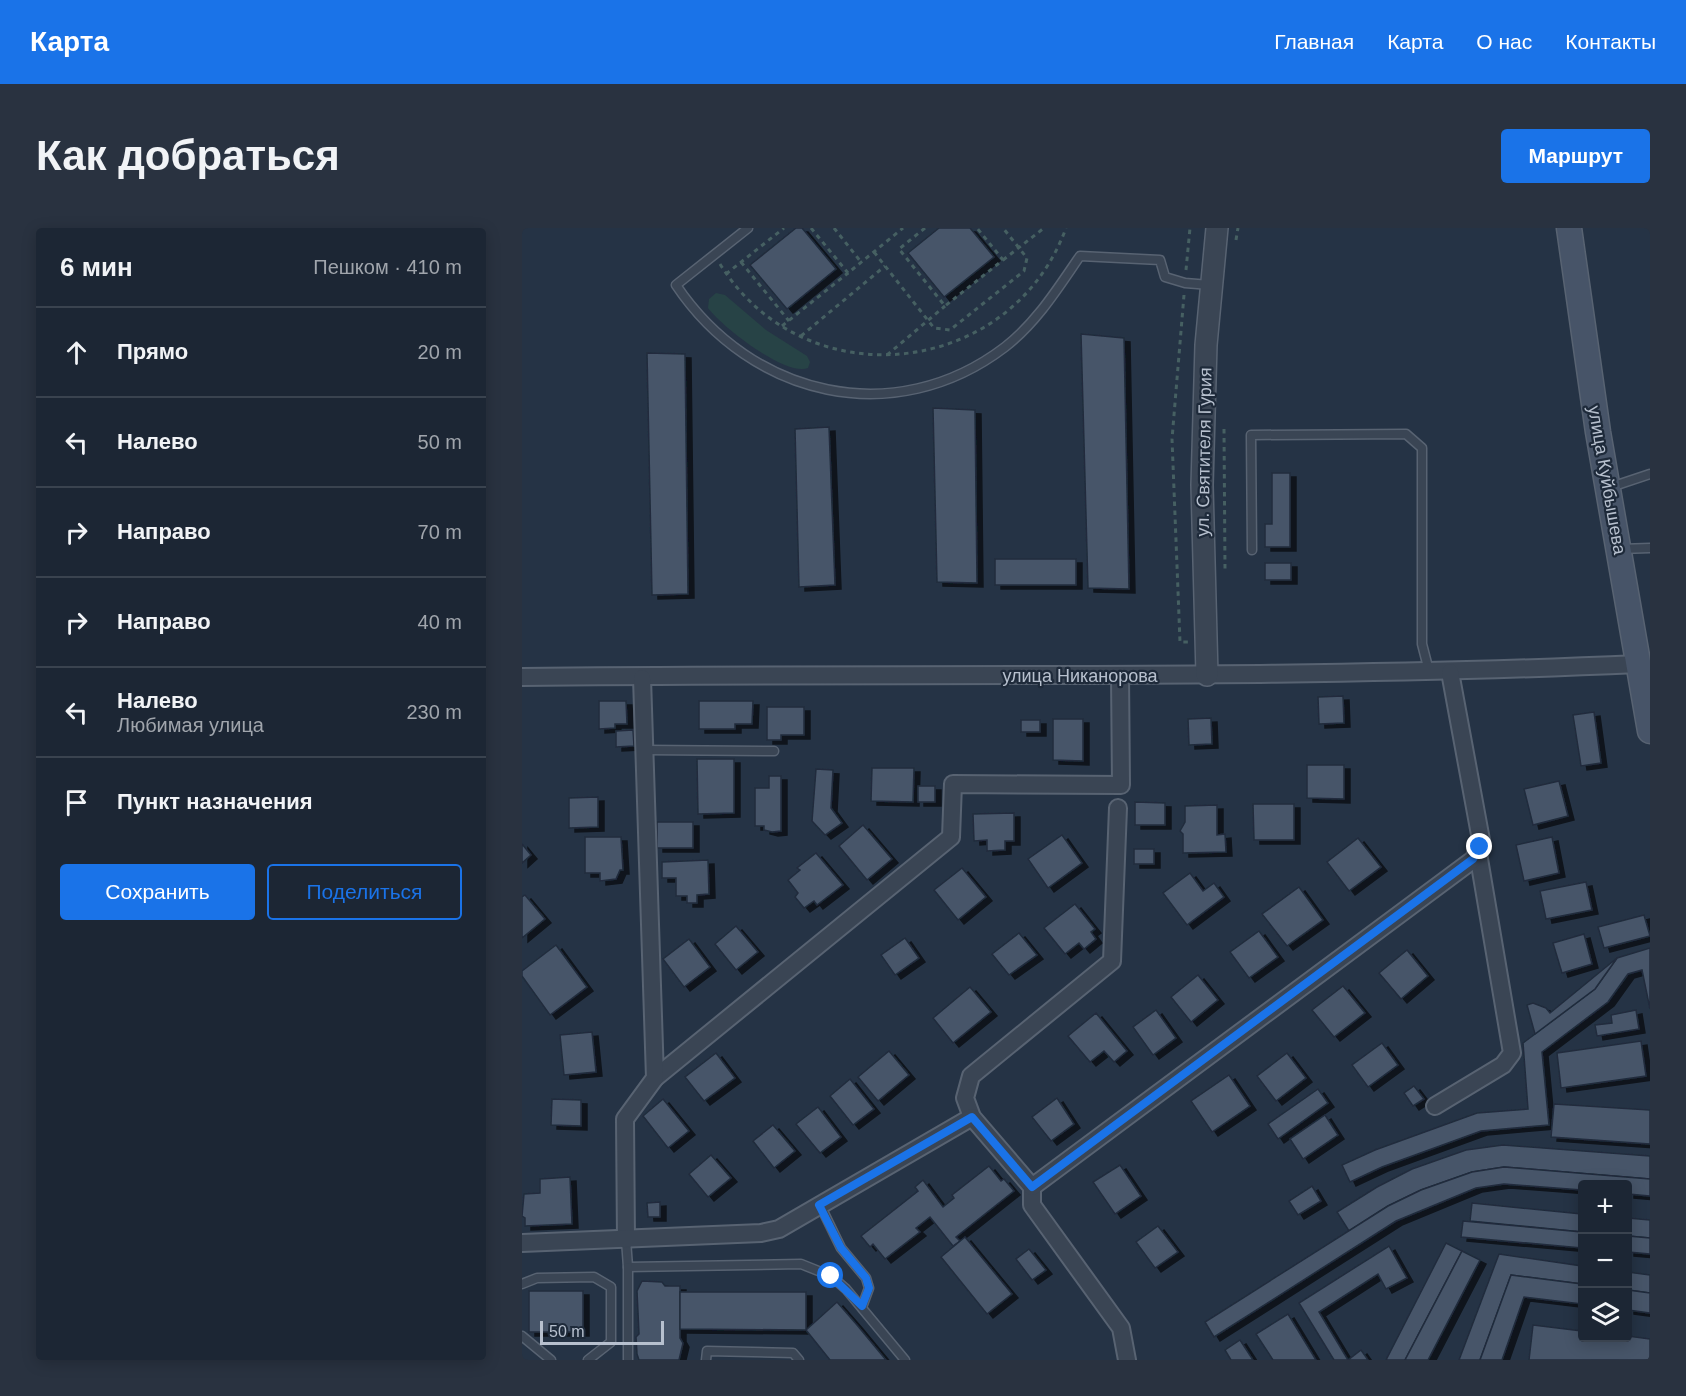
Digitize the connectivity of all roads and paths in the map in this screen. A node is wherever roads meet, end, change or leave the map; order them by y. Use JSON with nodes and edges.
{"nodes":[{"id":1,"x":748,"y":228,"type":"edge"},
{"id":2,"x":784,"y":228,"type":"edge"},
{"id":3,"x":810,"y":228,"type":"edge"},
{"id":4,"x":834,"y":228,"type":"edge"},
{"id":5,"x":903,"y":228,"type":"edge"},
{"id":6,"x":925,"y":228,"type":"edge"},
{"id":7,"x":976,"y":228,"type":"edge"},
{"id":8,"x":1003,"y":228,"type":"edge"},
{"id":9,"x":1044,"y":228,"type":"edge"},
{"id":10,"x":1066,"y":228,"type":"edge"},
{"id":11,"x":1190,"y":228,"type":"edge"},
{"id":12,"x":1217,"y":228,"type":"edge"},
{"id":13,"x":1238,"y":228,"type":"edge"},
{"id":14,"x":1569,"y":228,"type":"edge"},
{"id":15,"x":1019,"y":248,"type":"junction"},
{"id":16,"x":1234,"y":250,"type":"dead end"},
{"id":17,"x":874,"y":252,"type":"junction"},
{"id":18,"x":714,"y":254,"type":"junction"},
{"id":19,"x":1003,"y":260,"type":"junction"},
{"id":20,"x":741,"y":262,"type":"junction"},
{"id":21,"x":861,"y":262,"type":"junction"},
{"id":22,"x":885,"y":266,"type":"junction"},
{"id":23,"x":848,"y":273,"type":"junction"},
{"id":24,"x":726,"y":274,"type":"junction"},
{"id":25,"x":1185,"y":283,"type":"junction"},
{"id":26,"x":1212,"y":285,"type":"junction"},
{"id":27,"x":945,"y":306,"type":"junction"},
{"id":28,"x":928,"y":320,"type":"junction"},
{"id":29,"x":789,"y":321,"type":"junction"},
{"id":30,"x":782,"y":326,"type":"junction"},
{"id":31,"x":801,"y":336,"type":"junction"},
{"id":32,"x":887,"y":356,"type":"junction"},
{"id":33,"x":1224,"y":419,"type":"dead end"},
{"id":34,"x":1650,"y":474,"type":"edge"},
{"id":35,"x":1608,"y":488,"type":"junction"},
{"id":36,"x":1650,"y":548,"type":"edge"},
{"id":37,"x":1618,"y":549,"type":"junction"},
{"id":38,"x":1252,"y":550,"type":"dead end"},
{"id":39,"x":1225,"y":577,"type":"dead end"},
{"id":40,"x":1196,"y":642,"type":"dead end"},
{"id":41,"x":1638,"y":664,"type":"junction"},
{"id":42,"x":1450,"y":672,"type":"junction"},
{"id":43,"x":1429,"y":673,"type":"junction"},
{"id":44,"x":1120,"y":675,"type":"junction"},
{"id":45,"x":1207,"y":675,"type":"junction"},
{"id":46,"x":522,"y":677,"type":"edge"},
{"id":47,"x":642,"y":678,"type":"junction"},
{"id":48,"x":1650,"y":731,"type":"edge"},
{"id":49,"x":645,"y":750,"type":"junction"},
{"id":50,"x":774,"y":751,"type":"dead end"},
{"id":51,"x":1118,"y":808,"type":"dead end"},
{"id":52,"x":1479,"y":847,"type":"junction"},
{"id":53,"x":655,"y":1078,"type":"junction"},
{"id":54,"x":1435,"y":1106,"type":"dead end"},
{"id":55,"x":972,"y":1117,"type":"junction"},
{"id":56,"x":1032,"y":1187,"type":"junction"},
{"id":57,"x":819,"y":1205,"type":"junction"},
{"id":58,"x":626,"y":1240,"type":"junction"},
{"id":59,"x":522,"y":1243,"type":"edge"},
{"id":60,"x":628,"y":1267,"type":"junction"},
{"id":61,"x":522,"y":1284,"type":"edge"},
{"id":62,"x":862,"y":1306,"type":"junction"},
{"id":63,"x":522,"y":1336,"type":"edge"},
{"id":64,"x":551,"y":1360,"type":"edge"},
{"id":65,"x":588,"y":1360,"type":"edge"},
{"id":66,"x":628,"y":1360,"type":"edge"},
{"id":67,"x":706,"y":1360,"type":"edge"},
{"id":68,"x":799,"y":1360,"type":"edge"},
{"id":69,"x":905,"y":1360,"type":"edge"},
{"id":70,"x":1127,"y":1360,"type":"edge"}],
"edges":[{"from":1,"to":18,"type":"lane"},
{"from":2,"to":20,"type":"path"},
{"from":3,"to":23,"type":"path"},
{"from":4,"to":21,"type":"path"},
{"from":5,"to":17,"type":"path"},
{"from":6,"to":27,"type":"path"},
{"from":7,"to":19,"type":"path"},
{"from":8,"to":15,"type":"path"},
{"from":9,"to":15,"type":"path"},
{"from":10,"to":32,"type":"path"},
{"from":11,"to":25,"type":"path"},
{"from":12,"to":26,"type":"street","name":"ул. Святителя Гурия"},
{"from":13,"to":16,"type":"path"},
{"from":14,"to":35,"type":"main road","name":"улица Куйбышева"},
{"from":15,"to":19,"type":"path"},
{"from":15,"to":28,"type":"path"},
{"from":17,"to":21,"type":"path"},
{"from":17,"to":22,"type":"path"},
{"from":18,"to":24,"type":"path"},
{"from":18,"to":25,"type":"lane"},
{"from":19,"to":27,"type":"path"},
{"from":20,"to":24,"type":"path"},
{"from":20,"to":29,"type":"path"},
{"from":21,"to":23,"type":"path"},
{"from":22,"to":28,"type":"path"},
{"from":22,"to":31,"type":"path"},
{"from":23,"to":29,"type":"path"},
{"from":24,"to":30,"type":"path"},
{"from":25,"to":26,"type":"lane"},
{"from":25,"to":40,"type":"path"},
{"from":26,"to":45,"type":"street","name":"ул. Святителя Гурия"},
{"from":27,"to":28,"type":"path"},
{"from":28,"to":32,"type":"path"},
{"from":29,"to":30,"type":"path"},
{"from":30,"to":31,"type":"path"},
{"from":31,"to":32,"type":"path"},
{"from":33,"to":39,"type":"path"},
{"from":34,"to":35,"type":"lane"},
{"from":35,"to":37,"type":"main road","name":"улица Куйбышева"},
{"from":36,"to":37,"type":"lane"},
{"from":37,"to":41,"type":"main road","name":"улица Куйбышева"},
{"from":38,"to":43,"type":"lane"},
{"from":41,"to":42,"type":"street","name":"улица Никанорова"},
{"from":41,"to":48,"type":"main road","name":"улица Куйбышева"},
{"from":42,"to":43,"type":"street","name":"улица Никанорова"},
{"from":42,"to":52,"type":"street"},
{"from":43,"to":45,"type":"street","name":"улица Никанорова"},
{"from":44,"to":45,"type":"street","name":"улица Никанорова"},
{"from":44,"to":47,"type":"street","name":"улица Никанорова"},
{"from":44,"to":53,"type":"street"},
{"from":46,"to":47,"type":"street","name":"улица Никанорова"},
{"from":47,"to":49,"type":"street"},
{"from":49,"to":50,"type":"lane"},
{"from":49,"to":53,"type":"street"},
{"from":51,"to":55,"type":"street"},
{"from":52,"to":54,"type":"street"},
{"from":52,"to":56,"type":"street"},
{"from":53,"to":58,"type":"street"},
{"from":55,"to":56,"type":"street"},
{"from":55,"to":57,"type":"street"},
{"from":56,"to":70,"type":"street"},
{"from":57,"to":58,"type":"street"},
{"from":57,"to":62,"type":"lane"},
{"from":58,"to":59,"type":"street"},
{"from":58,"to":60,"type":"lane"},
{"from":60,"to":62,"type":"lane"},
{"from":60,"to":66,"type":"lane"},
{"from":61,"to":65,"type":"lane"},
{"from":62,"to":69,"type":"lane"},
{"from":63,"to":64,"type":"lane"},
{"from":67,"to":68,"type":"lane"}]}
